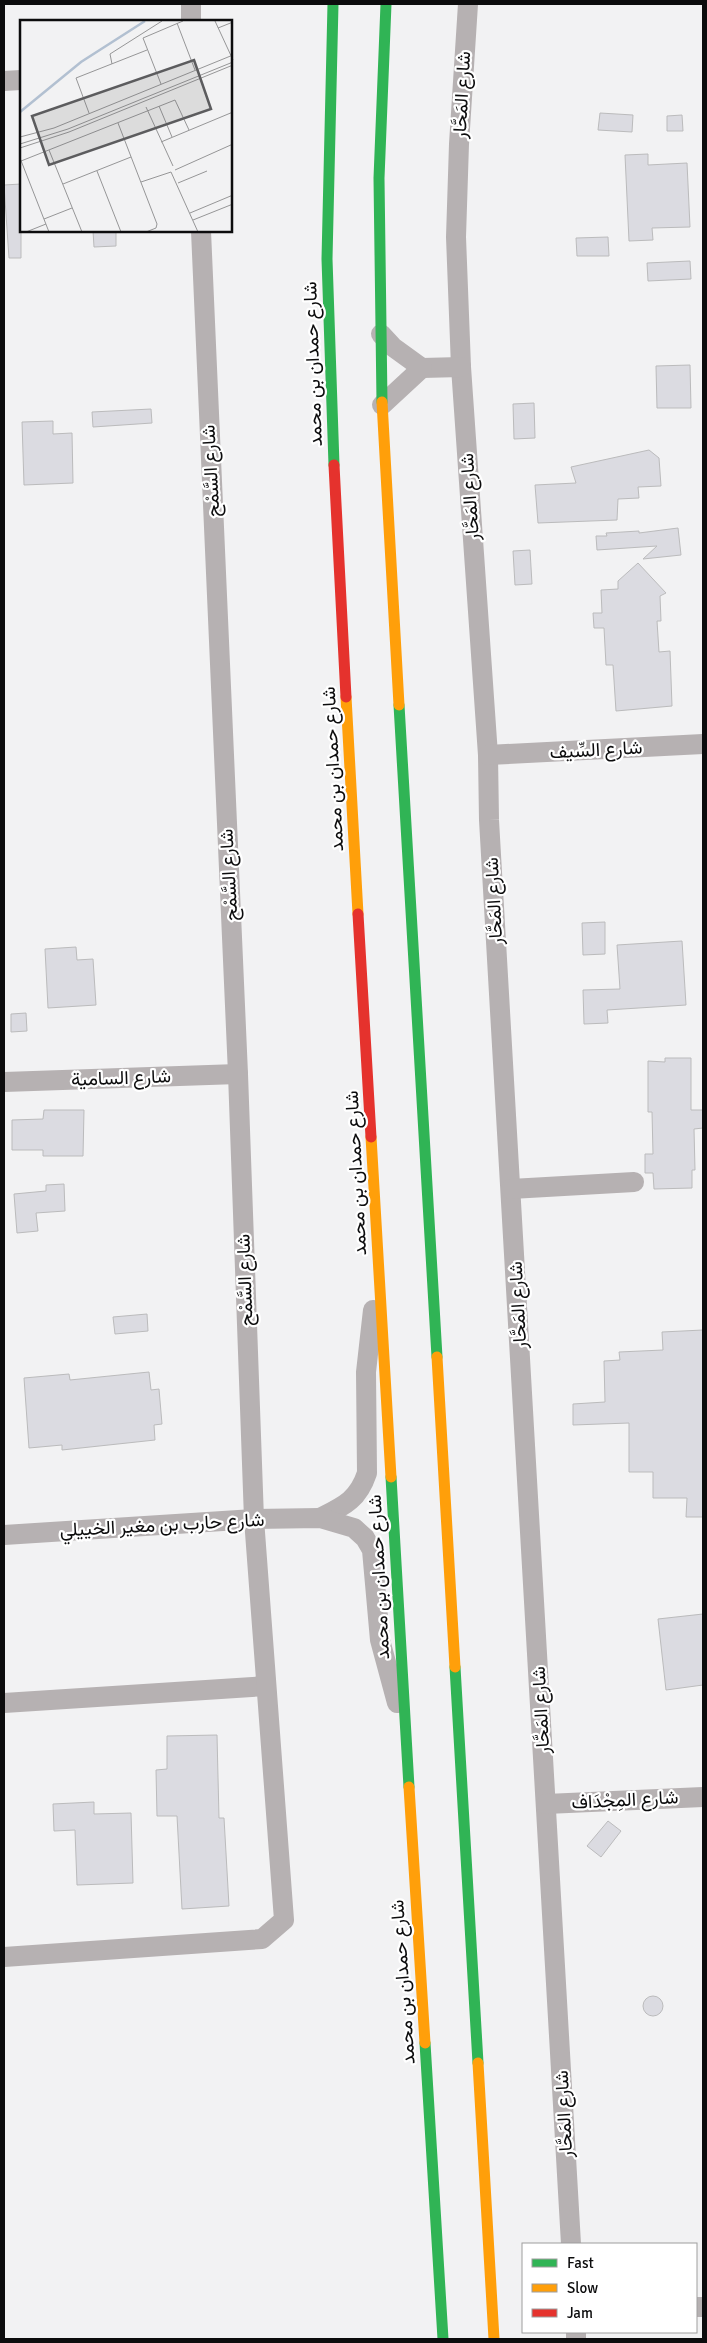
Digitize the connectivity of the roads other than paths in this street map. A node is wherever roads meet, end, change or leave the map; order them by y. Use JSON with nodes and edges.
{"nodes":[{"id":1,"x":191,"y":4,"type":"edge"},
{"id":2,"x":333,"y":4,"type":"edge"},
{"id":3,"x":386,"y":4,"type":"edge"},
{"id":4,"x":468,"y":4,"type":"edge"},
{"id":5,"x":192,"y":20,"type":"edge"},
{"id":6,"x":20,"y":80,"type":"edge"},
{"id":7,"x":4,"y":81,"type":"edge"},
{"id":8,"x":201,"y":232,"type":"edge"},
{"id":9,"x":381,"y":334,"type":"junction"},
{"id":10,"x":461,"y":367,"type":"junction"},
{"id":11,"x":422,"y":368,"type":"junction"},
{"id":12,"x":382,"y":405,"type":"junction"},
{"id":13,"x":703,"y":744,"type":"edge"},
{"id":14,"x":488,"y":755,"type":"junction"},
{"id":15,"x":238,"y":1074,"type":"junction"},
{"id":16,"x":4,"y":1082,"type":"edge"},
{"id":17,"x":634,"y":1182,"type":"dead end"},
{"id":18,"x":511,"y":1189,"type":"junction"},
{"id":19,"x":380,"y":1276,"type":"junction"},
{"id":20,"x":320,"y":1518,"type":"junction"},
{"id":21,"x":254,"y":1519,"type":"junction"},
{"id":22,"x":4,"y":1535,"type":"edge"},
{"id":23,"x":266,"y":1686,"type":"junction"},
{"id":24,"x":4,"y":1703,"type":"edge"},
{"id":25,"x":405,"y":1721,"type":"junction"},
{"id":26,"x":703,"y":1796,"type":"edge"},
{"id":27,"x":546,"y":1804,"type":"junction"},
{"id":28,"x":4,"y":1957,"type":"edge"},
{"id":29,"x":571,"y":2243,"type":"edge"},
{"id":30,"x":443,"y":2339,"type":"edge"},
{"id":31,"x":494,"y":2339,"type":"edge"}],
"edges":[{"from":1,"to":5,"type":"street"},
{"from":2,"to":19,"type":"main road","name":"شارع حمدان بن محمد"},
{"from":3,"to":9,"type":"main road"},
{"from":4,"to":10,"type":"street","name":"شارع المَحَّار"},
{"from":6,"to":7,"type":"street"},
{"from":8,"to":15,"type":"street","name":"شارع السَّمْح"},
{"from":9,"to":11,"type":"street"},
{"from":9,"to":12,"type":"main road"},
{"from":10,"to":11,"type":"street"},
{"from":10,"to":14,"type":"street","name":"شارع المَحَّار"},
{"from":11,"to":12,"type":"street"},
{"from":12,"to":31,"type":"main road"},
{"from":13,"to":14,"type":"street","name":"شارع السِّيف"},
{"from":14,"to":18,"type":"street","name":"شارع المَحَّار"},
{"from":15,"to":16,"type":"street","name":"شارع السامية"},
{"from":15,"to":21,"type":"street","name":"شارع السَّمْح"},
{"from":17,"to":18,"type":"street"},
{"from":18,"to":27,"type":"street","name":"شارع المَحَّار"},
{"from":19,"to":20,"type":"street","name":"شارع حارب بن مغير الخييلي"},
{"from":19,"to":25,"type":"main road","name":"شارع حمدان بن محمد"},
{"from":20,"to":21,"type":"street","name":"شارع حارب بن مغير الخييلي"},
{"from":20,"to":25,"type":"street","name":"شارع حارب بن مغير الخييلي"},
{"from":21,"to":22,"type":"street","name":"شارع حارب بن مغير الخييلي"},
{"from":21,"to":23,"type":"street","name":"شارع السَّمْح"},
{"from":23,"to":24,"type":"street"},
{"from":23,"to":28,"type":"street","name":"شارع السَّمْح"},
{"from":25,"to":30,"type":"main road","name":"شارع حمدان بن محمد"},
{"from":26,"to":27,"type":"street","name":"شارع المِجْدَاف"},
{"from":27,"to":29,"type":"street","name":"شارع المَحَّار"}]}
